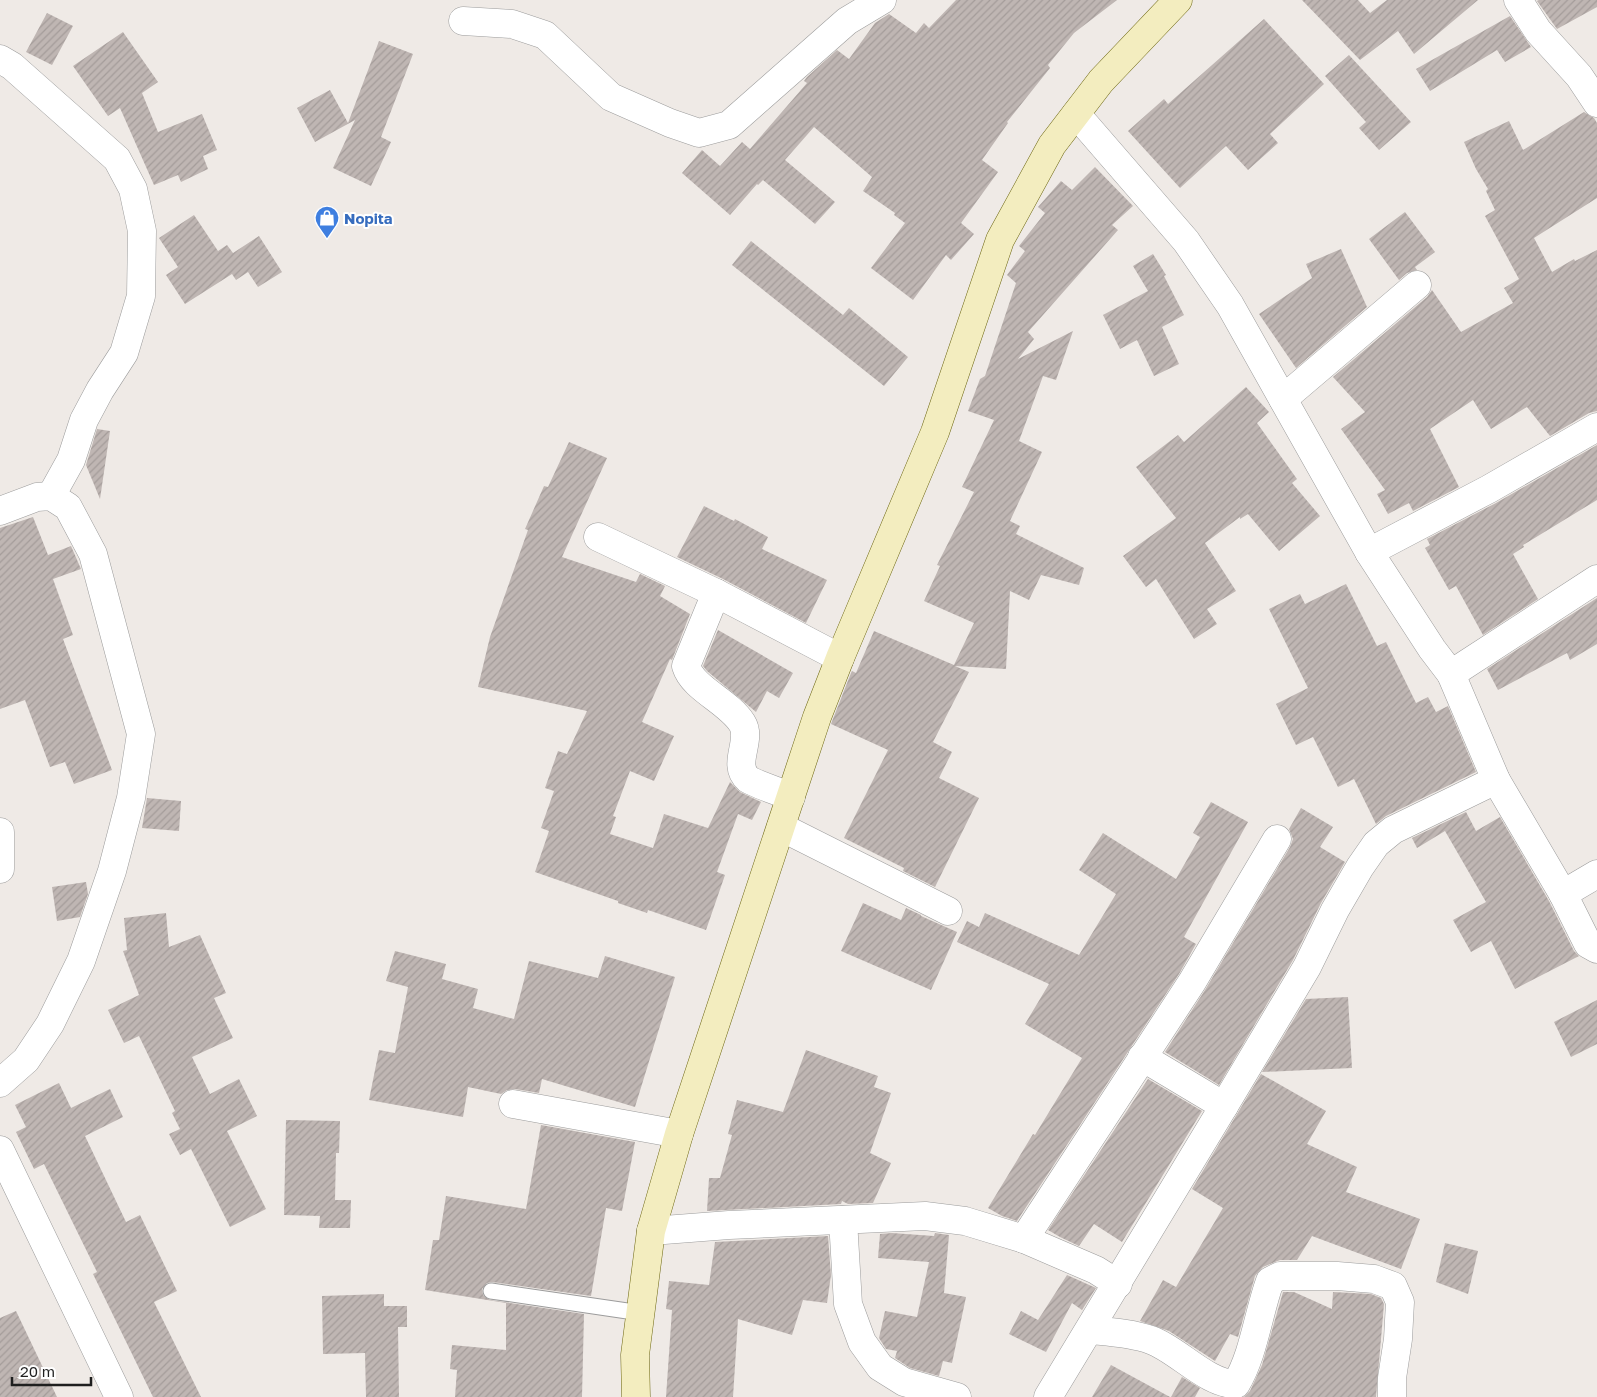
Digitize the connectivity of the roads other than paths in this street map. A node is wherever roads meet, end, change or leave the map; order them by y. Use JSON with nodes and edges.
{"nodes":[{"id":1,"x":882,"y":0,"type":"edge"},
{"id":2,"x":1178,"y":0,"type":"edge"},
{"id":3,"x":1518,"y":0,"type":"edge"},
{"id":4,"x":463,"y":22,"type":"dead end"},
{"id":5,"x":0,"y":59,"type":"edge"},
{"id":6,"x":1597,"y":103,"type":"edge"},
{"id":7,"x":1076,"y":114,"type":"junction"},
{"id":8,"x":1417,"y":285,"type":"dead end"},
{"id":9,"x":1282,"y":399,"type":"junction"},
{"id":10,"x":1597,"y":427,"type":"edge"},
{"id":11,"x":51,"y":496,"type":"junction"},
{"id":12,"x":0,"y":511,"type":"edge"},
{"id":13,"x":598,"y":537,"type":"dead end"},
{"id":14,"x":1369,"y":552,"type":"junction"},
{"id":15,"x":1597,"y":579,"type":"edge"},
{"id":16,"x":716,"y":593,"type":"junction"},
{"id":17,"x":840,"y":658,"type":"junction"},
{"id":18,"x":1451,"y":674,"type":"junction"},
{"id":19,"x":1496,"y":780,"type":"junction"},
{"id":20,"x":791,"y":797,"type":"junction"},
{"id":21,"x":781,"y":827,"type":"junction"},
{"id":22,"x":0,"y":832,"type":"edge"},
{"id":23,"x":1277,"y":839,"type":"dead end"},
{"id":24,"x":0,"y":869,"type":"edge"},
{"id":25,"x":1597,"y":874,"type":"edge"},
{"id":26,"x":1563,"y":894,"type":"junction"},
{"id":27,"x":948,"y":911,"type":"dead end"},
{"id":28,"x":1597,"y":949,"type":"edge"},
{"id":29,"x":1142,"y":1057,"type":"junction"},
{"id":30,"x":0,"y":1083,"type":"edge"},
{"id":31,"x":513,"y":1104,"type":"dead end"},
{"id":32,"x":1224,"y":1106,"type":"junction"},
{"id":33,"x":679,"y":1134,"type":"junction"},
{"id":34,"x":0,"y":1150,"type":"edge"},
{"id":35,"x":843,"y":1220,"type":"junction"},
{"id":36,"x":651,"y":1231,"type":"junction"},
{"id":37,"x":1024,"y":1239,"type":"junction"},
{"id":38,"x":1118,"y":1284,"type":"junction"},
{"id":39,"x":491,"y":1291,"type":"dead end"},
{"id":40,"x":642,"y":1313,"type":"junction"},
{"id":41,"x":1090,"y":1330,"type":"junction"},
{"id":42,"x":1226,"y":1391,"type":"edge"},
{"id":43,"x":119,"y":1397,"type":"edge"},
{"id":44,"x":636,"y":1397,"type":"edge"},
{"id":45,"x":957,"y":1397,"type":"edge"},
{"id":46,"x":1048,"y":1397,"type":"edge"},
{"id":47,"x":1392,"y":1397,"type":"edge"}],
"edges":[{"from":1,"to":4,"type":"street"},
{"from":2,"to":7,"type":"street"},
{"from":3,"to":6,"type":"street"},
{"from":5,"to":11,"type":"street"},
{"from":7,"to":9,"type":"street"},
{"from":7,"to":17,"type":"street"},
{"from":8,"to":9,"type":"street"},
{"from":9,"to":14,"type":"street"},
{"from":10,"to":14,"type":"street"},
{"from":11,"to":12,"type":"street"},
{"from":11,"to":30,"type":"street"},
{"from":13,"to":16,"type":"street"},
{"from":14,"to":18,"type":"street"},
{"from":15,"to":18,"type":"street"},
{"from":16,"to":17,"type":"street"},
{"from":16,"to":20,"type":"street"},
{"from":17,"to":20,"type":"street"},
{"from":18,"to":19,"type":"street"},
{"from":19,"to":26,"type":"street"},
{"from":19,"to":32,"type":"street"},
{"from":20,"to":21,"type":"street"},
{"from":21,"to":27,"type":"street"},
{"from":21,"to":33,"type":"street"},
{"from":22,"to":24,"type":"street"},
{"from":23,"to":29,"type":"street"},
{"from":25,"to":26,"type":"street"},
{"from":26,"to":28,"type":"street"},
{"from":29,"to":32,"type":"street"},
{"from":29,"to":37,"type":"street"},
{"from":31,"to":33,"type":"street"},
{"from":32,"to":38,"type":"street"},
{"from":33,"to":36,"type":"street"},
{"from":34,"to":43,"type":"street"},
{"from":35,"to":36,"type":"street"},
{"from":35,"to":37,"type":"street"},
{"from":35,"to":45,"type":"street"},
{"from":36,"to":40,"type":"street"},
{"from":37,"to":38,"type":"street"},
{"from":38,"to":41,"type":"street"},
{"from":39,"to":40,"type":"lane"},
{"from":40,"to":44,"type":"street"},
{"from":41,"to":42,"type":"street"},
{"from":41,"to":46,"type":"street"},
{"from":42,"to":47,"type":"street"}]}
